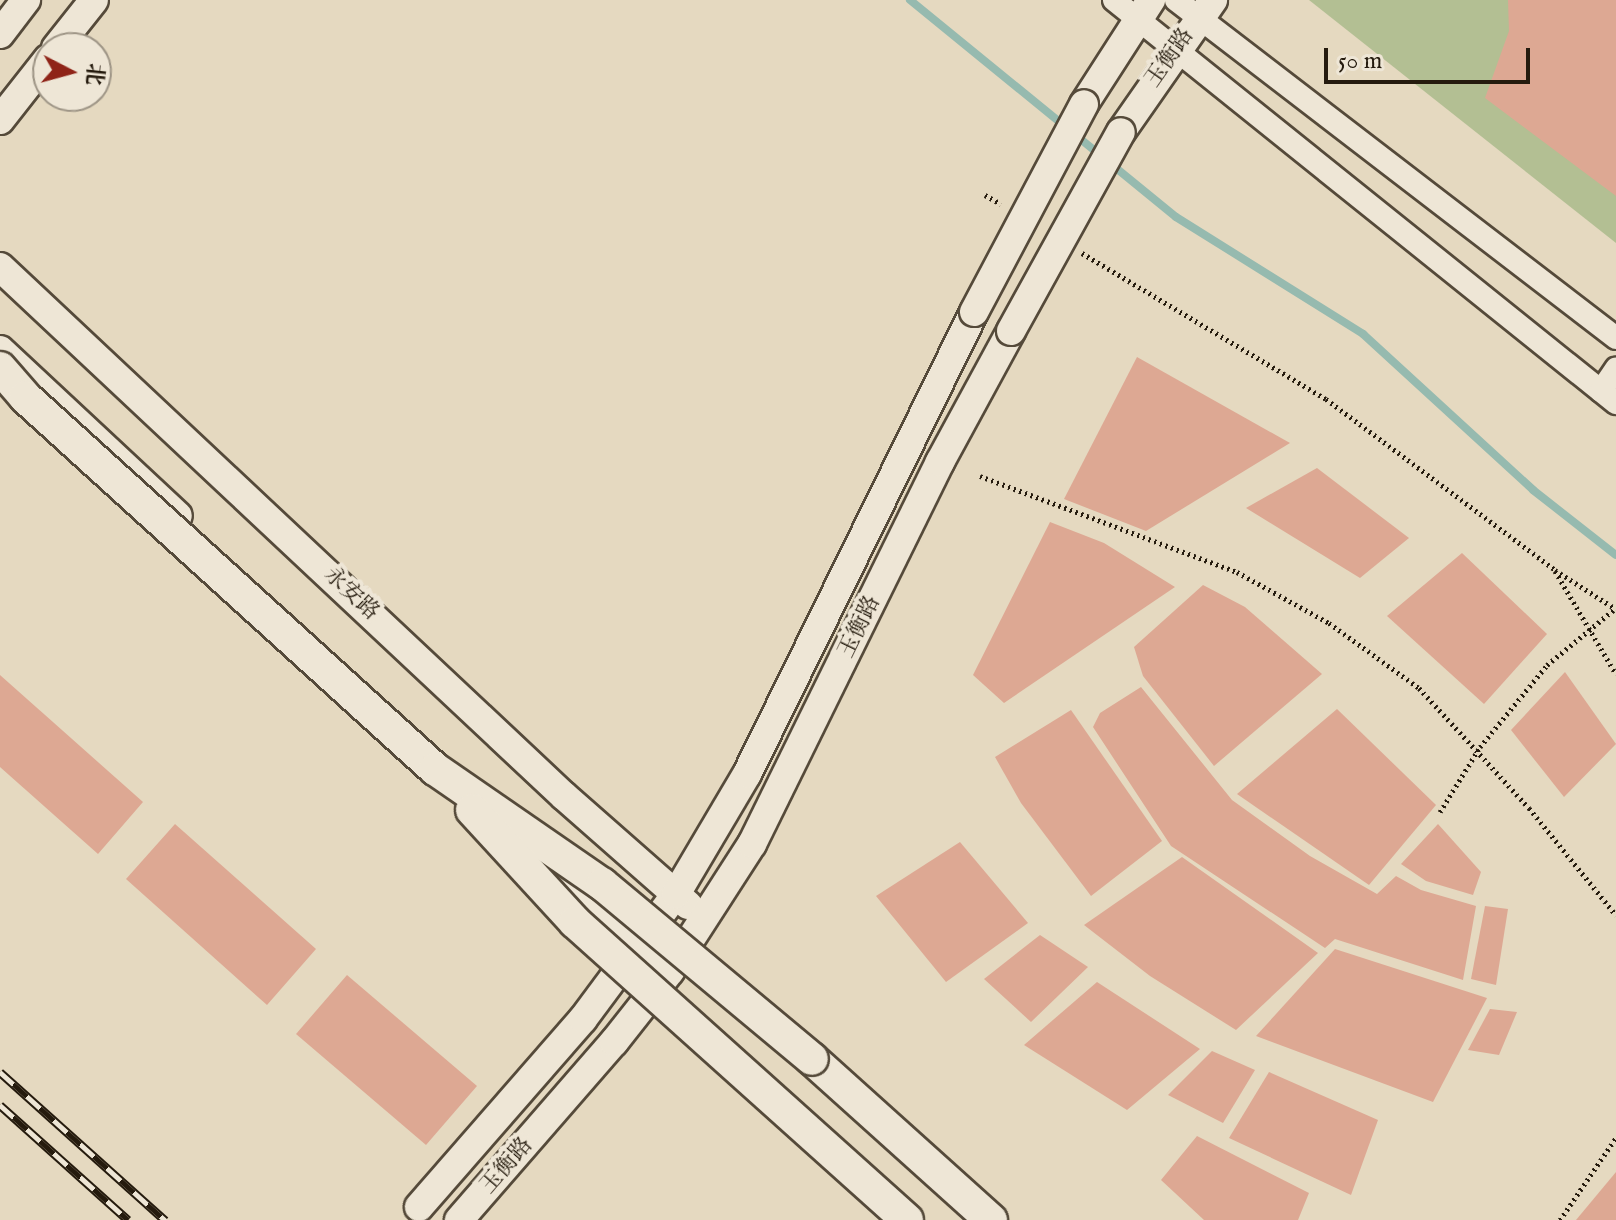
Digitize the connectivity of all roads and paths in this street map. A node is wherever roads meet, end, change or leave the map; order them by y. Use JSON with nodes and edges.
{"nodes":[{"id":1,"x":26,"y":0,"type":"edge"},
{"id":2,"x":94,"y":0,"type":"edge"},
{"id":3,"x":1114,"y":0,"type":"edge"},
{"id":4,"x":1176,"y":0,"type":"edge"},
{"id":5,"x":1145,"y":9,"type":"edge"},
{"id":6,"x":1206,"y":9,"type":"edge"},
{"id":7,"x":69,"y":32,"type":"edge"},
{"id":8,"x":0,"y":34,"type":"edge"},
{"id":9,"x":1175,"y":48,"type":"junction"},
{"id":10,"x":32,"y":79,"type":"edge"},
{"id":11,"x":0,"y":120,"type":"edge"},
{"id":12,"x":985,"y":195,"type":"dead end"},
{"id":13,"x":1012,"y":211,"type":"dead end"},
{"id":14,"x":1080,"y":251,"type":"dead end"},
{"id":15,"x":0,"y":267,"type":"edge"},
{"id":16,"x":1616,"y":338,"type":"edge"},
{"id":17,"x":0,"y":350,"type":"edge"},
{"id":18,"x":0,"y":368,"type":"edge"},
{"id":19,"x":1616,"y":369,"type":"edge"},
{"id":20,"x":1608,"y":397,"type":"edge"},
{"id":21,"x":980,"y":476,"type":"dead end"},
{"id":22,"x":1555,"y":570,"type":"junction"},
{"id":23,"x":1616,"y":609,"type":"edge"},
{"id":24,"x":1616,"y":674,"type":"edge"},
{"id":25,"x":435,"y":769,"type":"junction"},
{"id":26,"x":1440,"y":812,"type":"dead end"},
{"id":27,"x":676,"y":894,"type":"junction"},
{"id":28,"x":1616,"y":915,"type":"edge"},
{"id":29,"x":704,"y":919,"type":"junction"},
{"id":30,"x":642,"y":947,"type":"junction"},
{"id":31,"x":670,"y":971,"type":"junction"},
{"id":32,"x":1616,"y":1138,"type":"edge"},
{"id":33,"x":419,"y":1207,"type":"dead end"},
{"id":34,"x":459,"y":1220,"type":"edge"},
{"id":35,"x":907,"y":1220,"type":"edge"},
{"id":36,"x":991,"y":1220,"type":"edge"},
{"id":37,"x":1560,"y":1220,"type":"edge"}],
"edges":[{"from":1,"to":8,"type":"street"},
{"from":2,"to":7,"type":"street"},
{"from":3,"to":5,"type":"street"},
{"from":4,"to":6,"type":"street"},
{"from":5,"to":9,"type":"street"},
{"from":5,"to":27,"type":"street","name":"玉衡路","bridge":true},
{"from":6,"to":9,"type":"street","name":"玉衡路"},
{"from":6,"to":16,"type":"street"},
{"from":9,"to":20,"type":"street"},
{"from":9,"to":29,"type":"street","name":"玉衡路","bridge":true},
{"from":10,"to":11,"type":"street"},
{"from":12,"to":13,"type":"path"},
{"from":14,"to":22,"type":"path"},
{"from":15,"to":27,"type":"street","name":"永安路"},
{"from":17,"to":30,"type":"street"},
{"from":18,"to":25,"type":"main road","bridge":true},
{"from":19,"to":20,"type":"street"},
{"from":21,"to":28,"type":"path"},
{"from":22,"to":23,"type":"path"},
{"from":22,"to":24,"type":"path"},
{"from":23,"to":26,"type":"path","bridge":true},
{"from":25,"to":35,"type":"main road","bridge":true},
{"from":25,"to":36,"type":"main road","bridge":true},
{"from":27,"to":29,"type":"street","name":"永安路"},
{"from":27,"to":30,"type":"street","name":"玉衡路"},
{"from":29,"to":31,"type":"street","name":"玉衡路"},
{"from":30,"to":31,"type":"street"},
{"from":30,"to":33,"type":"street","name":"玉衡路"},
{"from":31,"to":34,"type":"street","name":"玉衡路"},
{"from":32,"to":37,"type":"path"}]}
